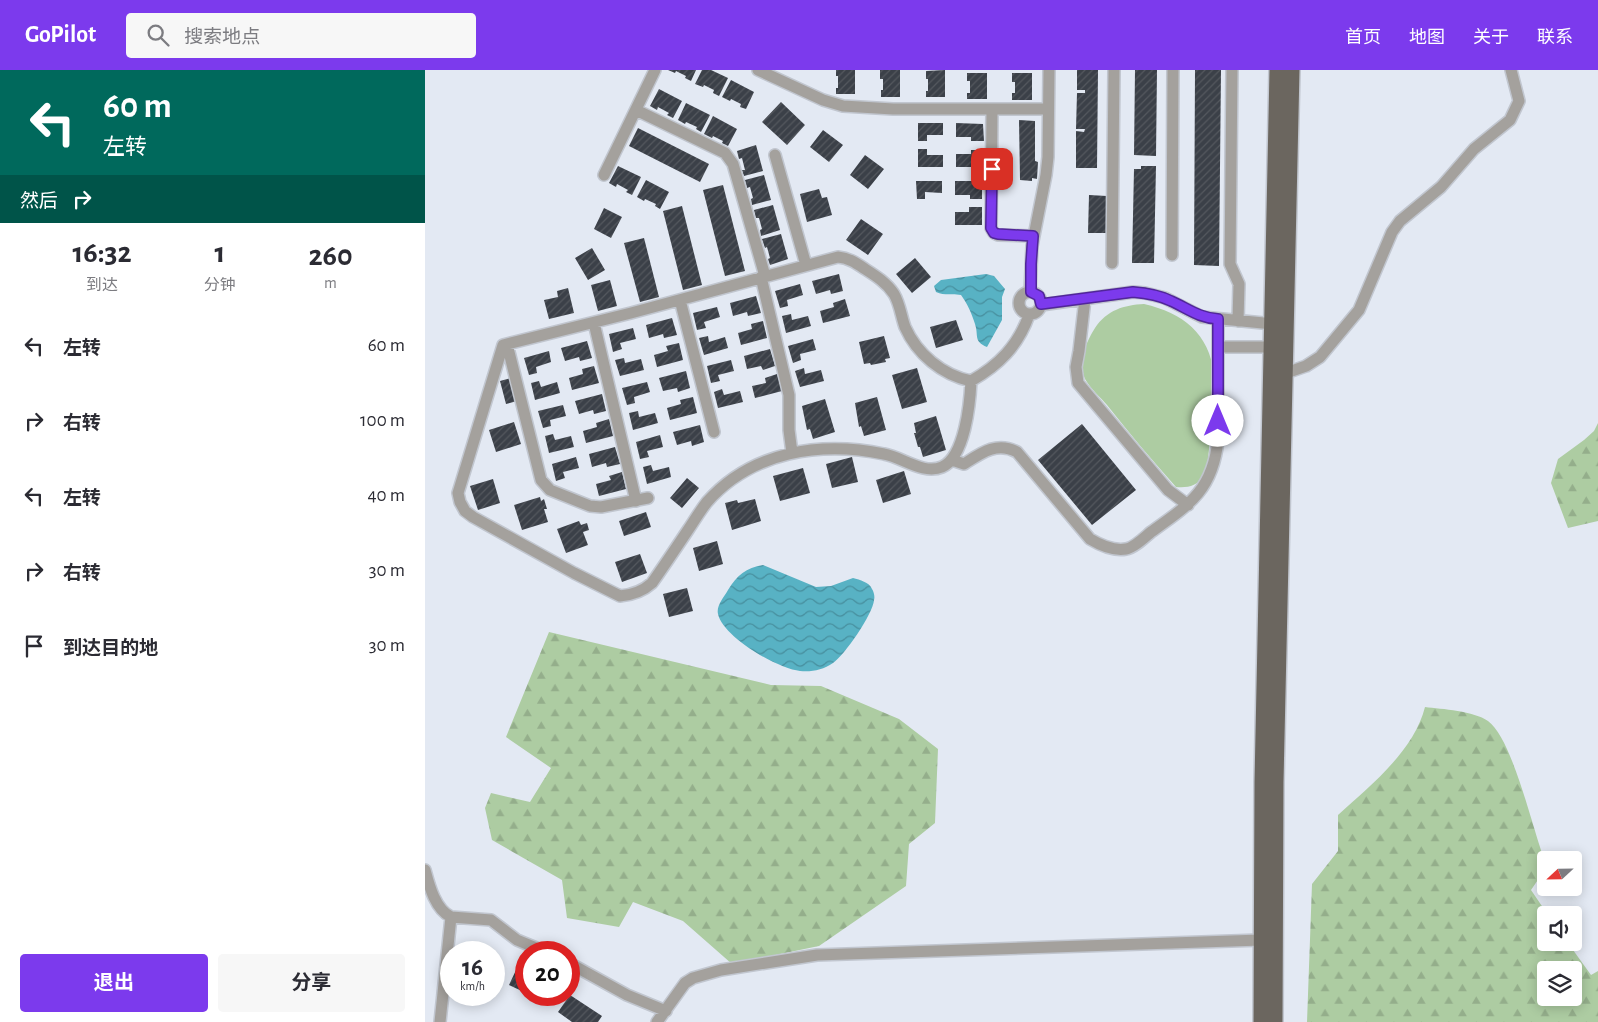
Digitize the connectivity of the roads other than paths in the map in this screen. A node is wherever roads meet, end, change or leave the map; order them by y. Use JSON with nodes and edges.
{"nodes":[{"id":1,"x":655,"y":70,"type":"edge"},
{"id":2,"x":758,"y":70,"type":"edge"},
{"id":3,"x":1049,"y":70,"type":"edge"},
{"id":4,"x":1114,"y":70,"type":"edge"},
{"id":5,"x":1173,"y":70,"type":"edge"},
{"id":6,"x":1232,"y":70,"type":"edge"},
{"id":7,"x":1277,"y":70,"type":"edge"},
{"id":8,"x":1292,"y":70,"type":"edge"},
{"id":9,"x":1511,"y":70,"type":"edge"},
{"id":10,"x":992,"y":109,"type":"junction"},
{"id":11,"x":1049,"y":109,"type":"junction"},
{"id":12,"x":636,"y":110,"type":"junction"},
{"id":13,"x":775,"y":155,"type":"dead end"},
{"id":14,"x":604,"y":176,"type":"dead end"},
{"id":15,"x":1033,"y":236,"type":"junction"},
{"id":16,"x":1172,"y":255,"type":"dead end"},
{"id":17,"x":1111,"y":263,"type":"dead end"},
{"id":18,"x":806,"y":264,"type":"junction"},
{"id":19,"x":763,"y":277,"type":"junction"},
{"id":20,"x":1031,"y":292,"type":"junction"},
{"id":21,"x":1085,"y":299,"type":"junction"},
{"id":22,"x":680,"y":300,"type":"junction"},
{"id":23,"x":1041,"y":304,"type":"junction"},
{"id":24,"x":1029,"y":315,"type":"junction"},
{"id":25,"x":1218,"y":319,"type":"junction"},
{"id":26,"x":1238,"y":321,"type":"junction"},
{"id":27,"x":594,"y":323,"type":"junction"},
{"id":28,"x":1273,"y":324,"type":"junction"},
{"id":29,"x":507,"y":344,"type":"junction"},
{"id":30,"x":1218,"y":347,"type":"junction"},
{"id":31,"x":1272,"y":348,"type":"junction"},
{"id":32,"x":1286,"y":373,"type":"junction"},
{"id":33,"x":971,"y":381,"type":"junction"},
{"id":34,"x":715,"y":432,"type":"dead end"},
{"id":35,"x":792,"y":453,"type":"junction"},
{"id":36,"x":952,"y":460,"type":"junction"},
{"id":37,"x":648,"y":498,"type":"dead end"},
{"id":38,"x":636,"y":501,"type":"junction"},
{"id":39,"x":1188,"y":505,"type":"junction"},
{"id":40,"x":425,"y":870,"type":"edge"},
{"id":41,"x":451,"y":917,"type":"junction"},
{"id":42,"x":1261,"y":940,"type":"junction"},
{"id":43,"x":519,"y":941,"type":"edge"},
{"id":44,"x":580,"y":970,"type":"edge"},
{"id":45,"x":666,"y":1011,"type":"junction"},
{"id":46,"x":440,"y":1022,"type":"edge"},
{"id":47,"x":657,"y":1022,"type":"edge"},
{"id":48,"x":1261,"y":1022,"type":"edge"},
{"id":49,"x":1275,"y":1022,"type":"edge"}],
"edges":[{"from":1,"to":12,"type":"street"},
{"from":2,"to":10,"type":"street"},
{"from":3,"to":11,"type":"street"},
{"from":4,"to":17,"type":"street"},
{"from":5,"to":16,"type":"street"},
{"from":6,"to":26,"type":"street"},
{"from":7,"to":28,"type":"main road"},
{"from":8,"to":32,"type":"main road"},
{"from":9,"to":32,"type":"street"},
{"from":10,"to":11,"type":"street"},
{"from":10,"to":15,"type":"street"},
{"from":11,"to":15,"type":"street"},
{"from":12,"to":14,"type":"street"},
{"from":12,"to":19,"type":"street"},
{"from":13,"to":18,"type":"street"},
{"from":15,"to":20,"type":"street"},
{"from":18,"to":19,"type":"street"},
{"from":18,"to":33,"type":"street"},
{"from":19,"to":22,"type":"street"},
{"from":19,"to":35,"type":"street"},
{"from":20,"to":23,"type":"street"},
{"from":20,"to":24,"type":"street"},
{"from":21,"to":23,"type":"street"},
{"from":21,"to":25,"type":"street"},
{"from":21,"to":39,"type":"street"},
{"from":22,"to":27,"type":"street"},
{"from":22,"to":34,"type":"street"},
{"from":23,"to":24,"type":"street"},
{"from":24,"to":33,"type":"street"},
{"from":25,"to":26,"type":"street"},
{"from":25,"to":30,"type":"street"},
{"from":26,"to":28,"type":"street"},
{"from":27,"to":29,"type":"street"},
{"from":27,"to":38,"type":"street"},
{"from":28,"to":31,"type":"main road"},
{"from":29,"to":35,"type":"street"},
{"from":29,"to":38,"type":"street"},
{"from":30,"to":31,"type":"street"},
{"from":30,"to":39,"type":"street"},
{"from":31,"to":42,"type":"main road"},
{"from":32,"to":49,"type":"main road"},
{"from":33,"to":36,"type":"street"},
{"from":35,"to":36,"type":"street"},
{"from":36,"to":39,"type":"street"},
{"from":37,"to":38,"type":"street"},
{"from":40,"to":41,"type":"street"},
{"from":41,"to":43,"type":"street"},
{"from":41,"to":46,"type":"street"},
{"from":42,"to":45,"type":"street"},
{"from":42,"to":48,"type":"main road"},
{"from":44,"to":45,"type":"street"},
{"from":45,"to":47,"type":"street"}]}
